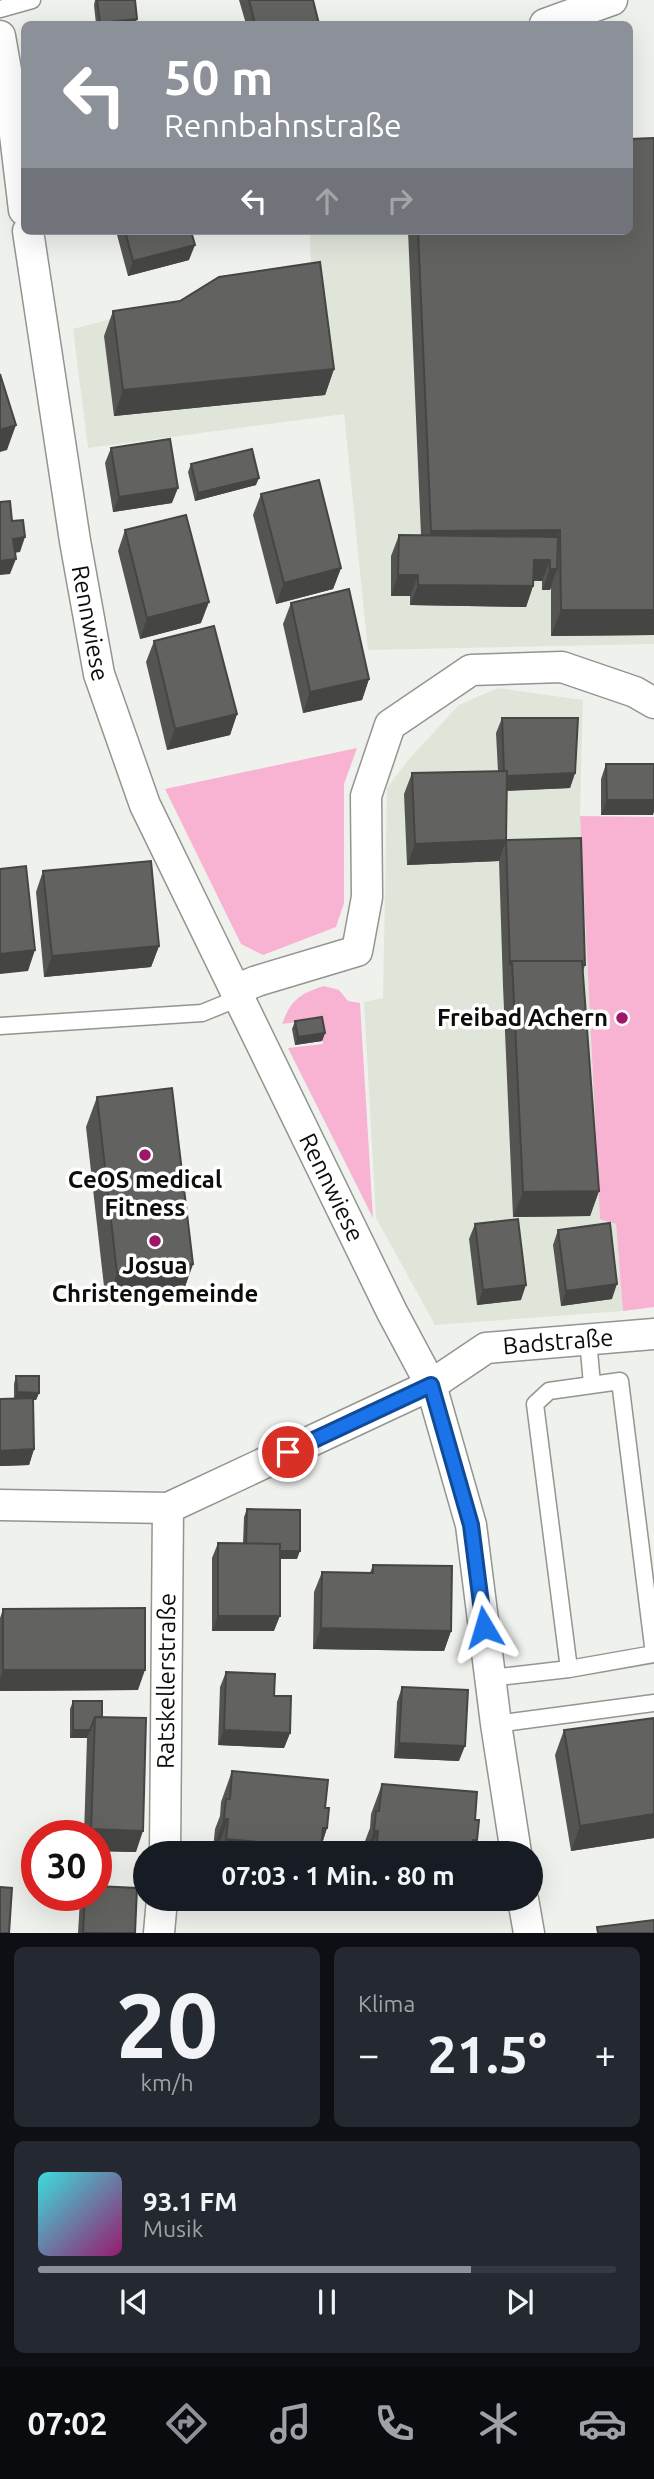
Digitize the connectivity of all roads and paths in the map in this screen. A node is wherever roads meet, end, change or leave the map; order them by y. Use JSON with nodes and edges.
{"nodes":[{"id":1,"x":32,"y":0,"type":"edge"},
{"id":2,"x":612,"y":0,"type":"edge"},
{"id":3,"x":0,"y":9,"type":"edge"},
{"id":4,"x":553,"y":21,"type":"edge"},
{"id":5,"x":0,"y":36,"type":"edge"},
{"id":6,"x":17,"y":92,"type":"edge"},
{"id":7,"x":21,"y":159,"type":"edge"},
{"id":8,"x":21,"y":210,"type":"edge"},
{"id":9,"x":0,"y":215,"type":"edge"},
{"id":10,"x":29,"y":235,"type":"edge"},
{"id":11,"x":654,"y":703,"type":"edge"},
{"id":12,"x":237,"y":994,"type":"junction"},
{"id":13,"x":0,"y":1027,"type":"edge"},
{"id":14,"x":654,"y":1335,"type":"edge"},
{"id":15,"x":588,"y":1340,"type":"junction"},
{"id":16,"x":592,"y":1384,"type":"junction"},
{"id":17,"x":431,"y":1385,"type":"junction"},
{"id":18,"x":0,"y":1505,"type":"edge"},
{"id":19,"x":168,"y":1508,"type":"junction"},
{"id":20,"x":569,"y":1669,"type":"junction"},
{"id":21,"x":490,"y":1678,"type":"junction"},
{"id":22,"x":654,"y":1703,"type":"edge"},
{"id":23,"x":496,"y":1724,"type":"junction"},
{"id":24,"x":165,"y":1841,"type":"edge"},
{"id":25,"x":514,"y":1841,"type":"edge"},
{"id":26,"x":161,"y":1911,"type":"edge"},
{"id":27,"x":525,"y":1911,"type":"edge"},
{"id":28,"x":159,"y":1933,"type":"edge"},
{"id":29,"x":529,"y":1933,"type":"edge"}],
"edges":[{"from":1,"to":3,"type":"lane"},
{"from":2,"to":4,"type":"street"},
{"from":5,"to":6,"type":"street"},
{"from":6,"to":7,"type":"street"},
{"from":8,"to":9,"type":"street"},
{"from":10,"to":12,"type":"street","name":"Rennwiese"},
{"from":11,"to":12,"type":"street"},
{"from":12,"to":13,"type":"lane"},
{"from":12,"to":17,"type":"street","name":"Rennwiese"},
{"from":14,"to":15,"type":"street","name":"Badstraße"},
{"from":15,"to":16,"type":"lane"},
{"from":15,"to":17,"type":"street","name":"Badstraße"},
{"from":16,"to":20,"type":"lane"},
{"from":16,"to":20,"type":"lane"},
{"from":17,"to":19,"type":"street","name":"Badstraße"},
{"from":17,"to":21,"type":"street","name":"Rennwiese"},
{"from":18,"to":19,"type":"street"},
{"from":19,"to":24,"type":"street","name":"Ratskellerstraße"},
{"from":20,"to":21,"type":"lane"},
{"from":21,"to":23,"type":"street","name":"Rennwiese"},
{"from":22,"to":23,"type":"lane"},
{"from":23,"to":25,"type":"street","name":"Rennwiese"},
{"from":26,"to":28,"type":"street"},
{"from":27,"to":29,"type":"street"}]}
